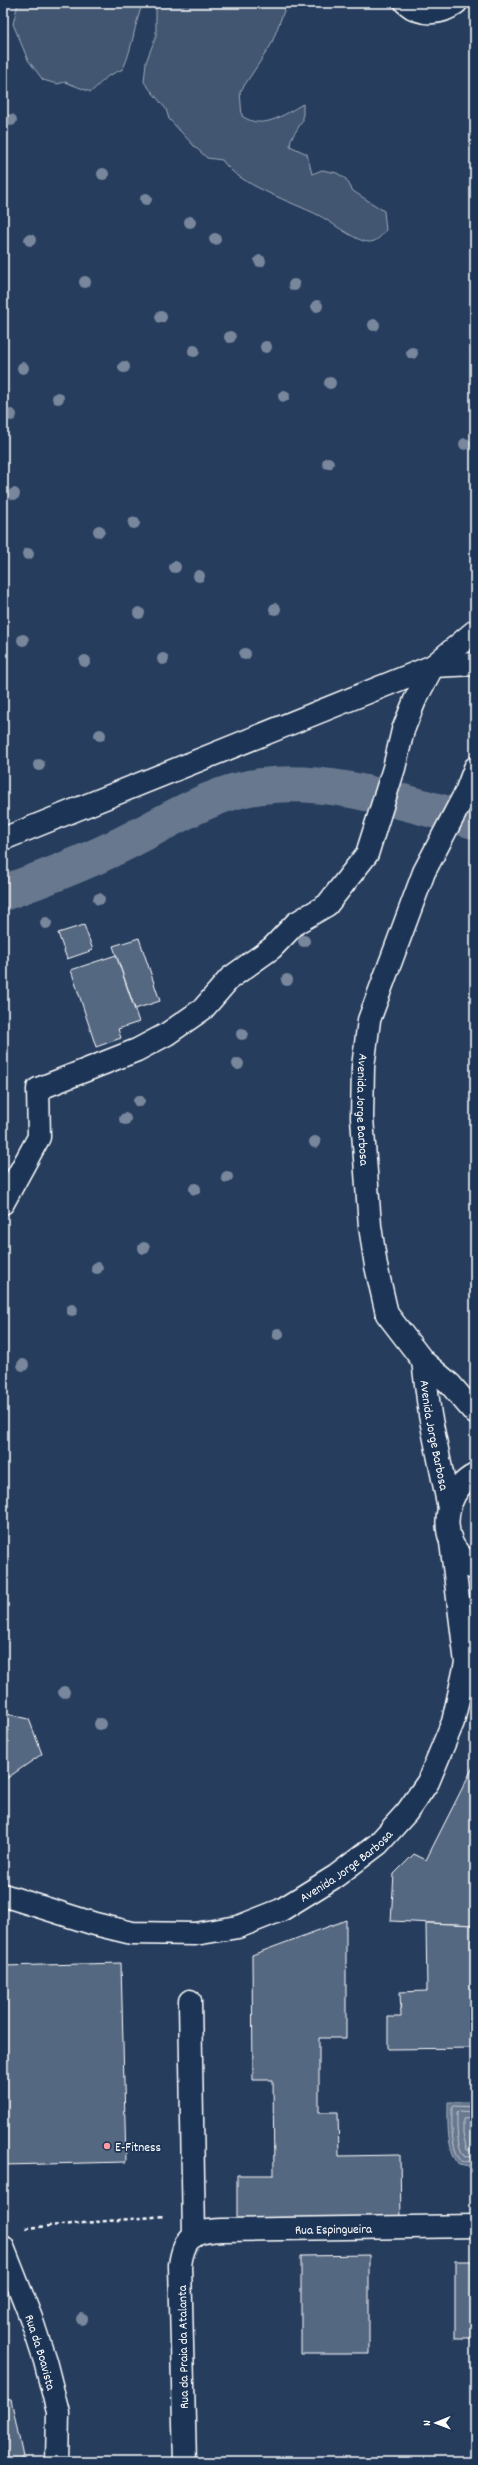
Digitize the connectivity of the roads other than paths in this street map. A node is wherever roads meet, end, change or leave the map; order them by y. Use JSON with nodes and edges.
{"nodes":[{"id":1,"x":406,"y":3,"type":"edge"},
{"id":2,"x":454,"y":5,"type":"edge"},
{"id":3,"x":475,"y":631,"type":"edge"},
{"id":4,"x":475,"y":664,"type":"edge"},
{"id":5,"x":433,"y":666,"type":"junction"},
{"id":6,"x":475,"y":768,"type":"edge"},
{"id":7,"x":471,"y":787,"type":"edge"},
{"id":8,"x":3,"y":839,"type":"edge"},
{"id":9,"x":3,"y":1203,"type":"edge"},
{"id":10,"x":423,"y":1361,"type":"junction"},
{"id":11,"x":475,"y":1413,"type":"edge"},
{"id":12,"x":475,"y":1475,"type":"edge"},
{"id":13,"x":449,"y":1508,"type":"junction"},
{"id":14,"x":451,"y":1542,"type":"junction"},
{"id":15,"x":475,"y":1569,"type":"edge"},
{"id":16,"x":471,"y":1656,"type":"edge"},
{"id":17,"x":3,"y":1895,"type":"edge"},
{"id":18,"x":190,"y":2001,"type":"dead end"},
{"id":19,"x":475,"y":2226,"type":"edge"},
{"id":20,"x":194,"y":2236,"type":"junction"},
{"id":21,"x":3,"y":2247,"type":"edge"},
{"id":22,"x":57,"y":2462,"type":"edge"},
{"id":23,"x":185,"y":2462,"type":"edge"}],
"edges":[{"from":1,"to":2,"type":"street"},
{"from":3,"to":5,"type":"street"},
{"from":4,"to":5,"type":"street"},
{"from":5,"to":8,"type":"street"},
{"from":5,"to":9,"type":"street"},
{"from":6,"to":7,"type":"street","name":"Avenida Jorge Barbosa"},
{"from":7,"to":10,"type":"street","name":"Avenida Jorge Barbosa"},
{"from":10,"to":11,"type":"street","name":"Avenida Jorge Barbosa"},
{"from":10,"to":13,"type":"street","name":"Avenida Jorge Barbosa"},
{"from":12,"to":13,"type":"street"},
{"from":13,"to":14,"type":"street","name":"Avenida Jorge Barbosa"},
{"from":14,"to":15,"type":"street"},
{"from":14,"to":16,"type":"street","name":"Avenida Jorge Barbosa"},
{"from":16,"to":17,"type":"street","name":"Avenida Jorge Barbosa"},
{"from":18,"to":20,"type":"street"},
{"from":19,"to":20,"type":"street","name":"Rua Espingueira"},
{"from":20,"to":23,"type":"street","name":"Rua da Praia da Atalanta"},
{"from":21,"to":22,"type":"street","name":"Rua da Boavista"}]}
